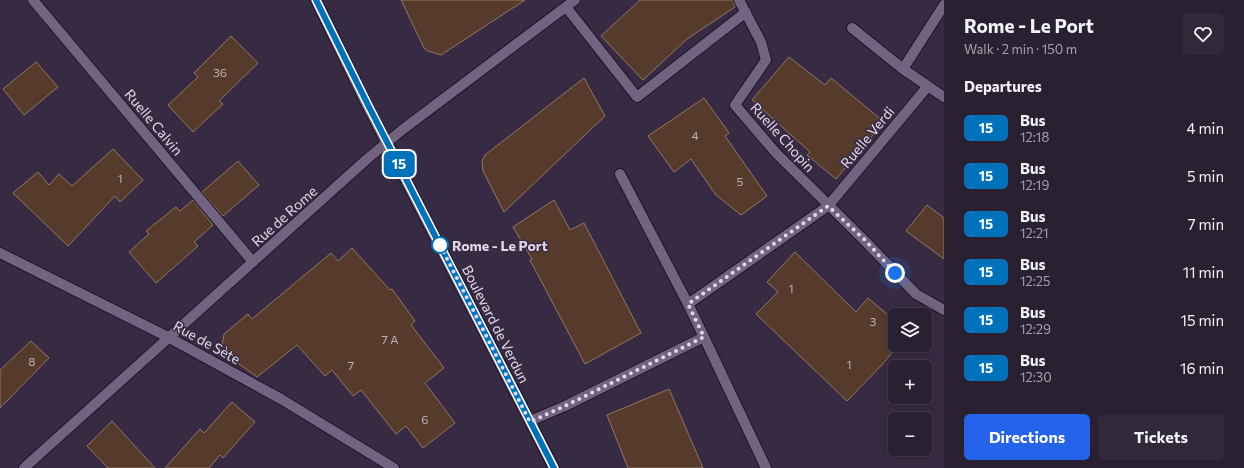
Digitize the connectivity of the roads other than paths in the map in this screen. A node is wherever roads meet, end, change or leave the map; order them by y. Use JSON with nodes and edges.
{"nodes":[{"id":1,"x":34,"y":0,"type":"edge"},
{"id":2,"x":316,"y":0,"type":"edge"},
{"id":3,"x":575,"y":0,"type":"edge"},
{"id":4,"x":739,"y":0,"type":"edge"},
{"id":5,"x":944,"y":5,"type":"edge"},
{"id":6,"x":566,"y":7,"type":"junction"},
{"id":7,"x":746,"y":12,"type":"junction"},
{"id":8,"x":852,"y":28,"type":"dead end"},
{"id":9,"x":903,"y":69,"type":"junction"},
{"id":10,"x":928,"y":86,"type":"junction"},
{"id":11,"x":944,"y":97,"type":"edge"},
{"id":12,"x":387,"y":142,"type":"junction"},
{"id":13,"x":620,"y":174,"type":"dead end"},
{"id":14,"x":828,"y":206,"type":"junction"},
{"id":15,"x":0,"y":253,"type":"edge"},
{"id":16,"x":253,"y":262,"type":"junction"},
{"id":17,"x":688,"y":304,"type":"junction"},
{"id":18,"x":944,"y":310,"type":"edge"},
{"id":19,"x":168,"y":337,"type":"junction"},
{"id":20,"x":704,"y":337,"type":"junction"},
{"id":21,"x":530,"y":422,"type":"junction"},
{"id":22,"x":24,"y":468,"type":"edge"},
{"id":23,"x":394,"y":468,"type":"edge"},
{"id":24,"x":554,"y":468,"type":"edge"},
{"id":25,"x":766,"y":468,"type":"edge"}],
"edges":[{"from":1,"to":16,"type":"street","name":"Ruelle Calvin"},
{"from":2,"to":12,"type":"street","name":"Boulevard de Verdun"},
{"from":3,"to":6,"type":"street","name":"Rue de Rome"},
{"from":4,"to":7,"type":"street","name":"Ruelle Chopin"},
{"from":5,"to":9,"type":"street"},
{"from":6,"to":7,"type":"street"},
{"from":6,"to":12,"type":"street","name":"Rue de Rome"},
{"from":7,"to":14,"type":"street","name":"Ruelle Chopin"},
{"from":8,"to":9,"type":"street"},
{"from":9,"to":10,"type":"street"},
{"from":10,"to":11,"type":"street"},
{"from":10,"to":14,"type":"street","name":"Ruelle Verdi"},
{"from":12,"to":16,"type":"street","name":"Rue de Rome"},
{"from":12,"to":21,"type":"street","name":"Boulevard de Verdun"},
{"from":13,"to":17,"type":"street"},
{"from":14,"to":17,"type":"street","name":"Ruelle Verdi"},
{"from":14,"to":18,"type":"street"},
{"from":15,"to":19,"type":"street","name":"Rue de Sète"},
{"from":16,"to":19,"type":"street","name":"Rue de Rome"},
{"from":17,"to":20,"type":"street"},
{"from":19,"to":22,"type":"street","name":"Rue de Rome"},
{"from":19,"to":23,"type":"street","name":"Rue de Sète"},
{"from":20,"to":21,"type":"street"},
{"from":20,"to":25,"type":"street"},
{"from":21,"to":24,"type":"street","name":"Boulevard de Verdun"}]}
